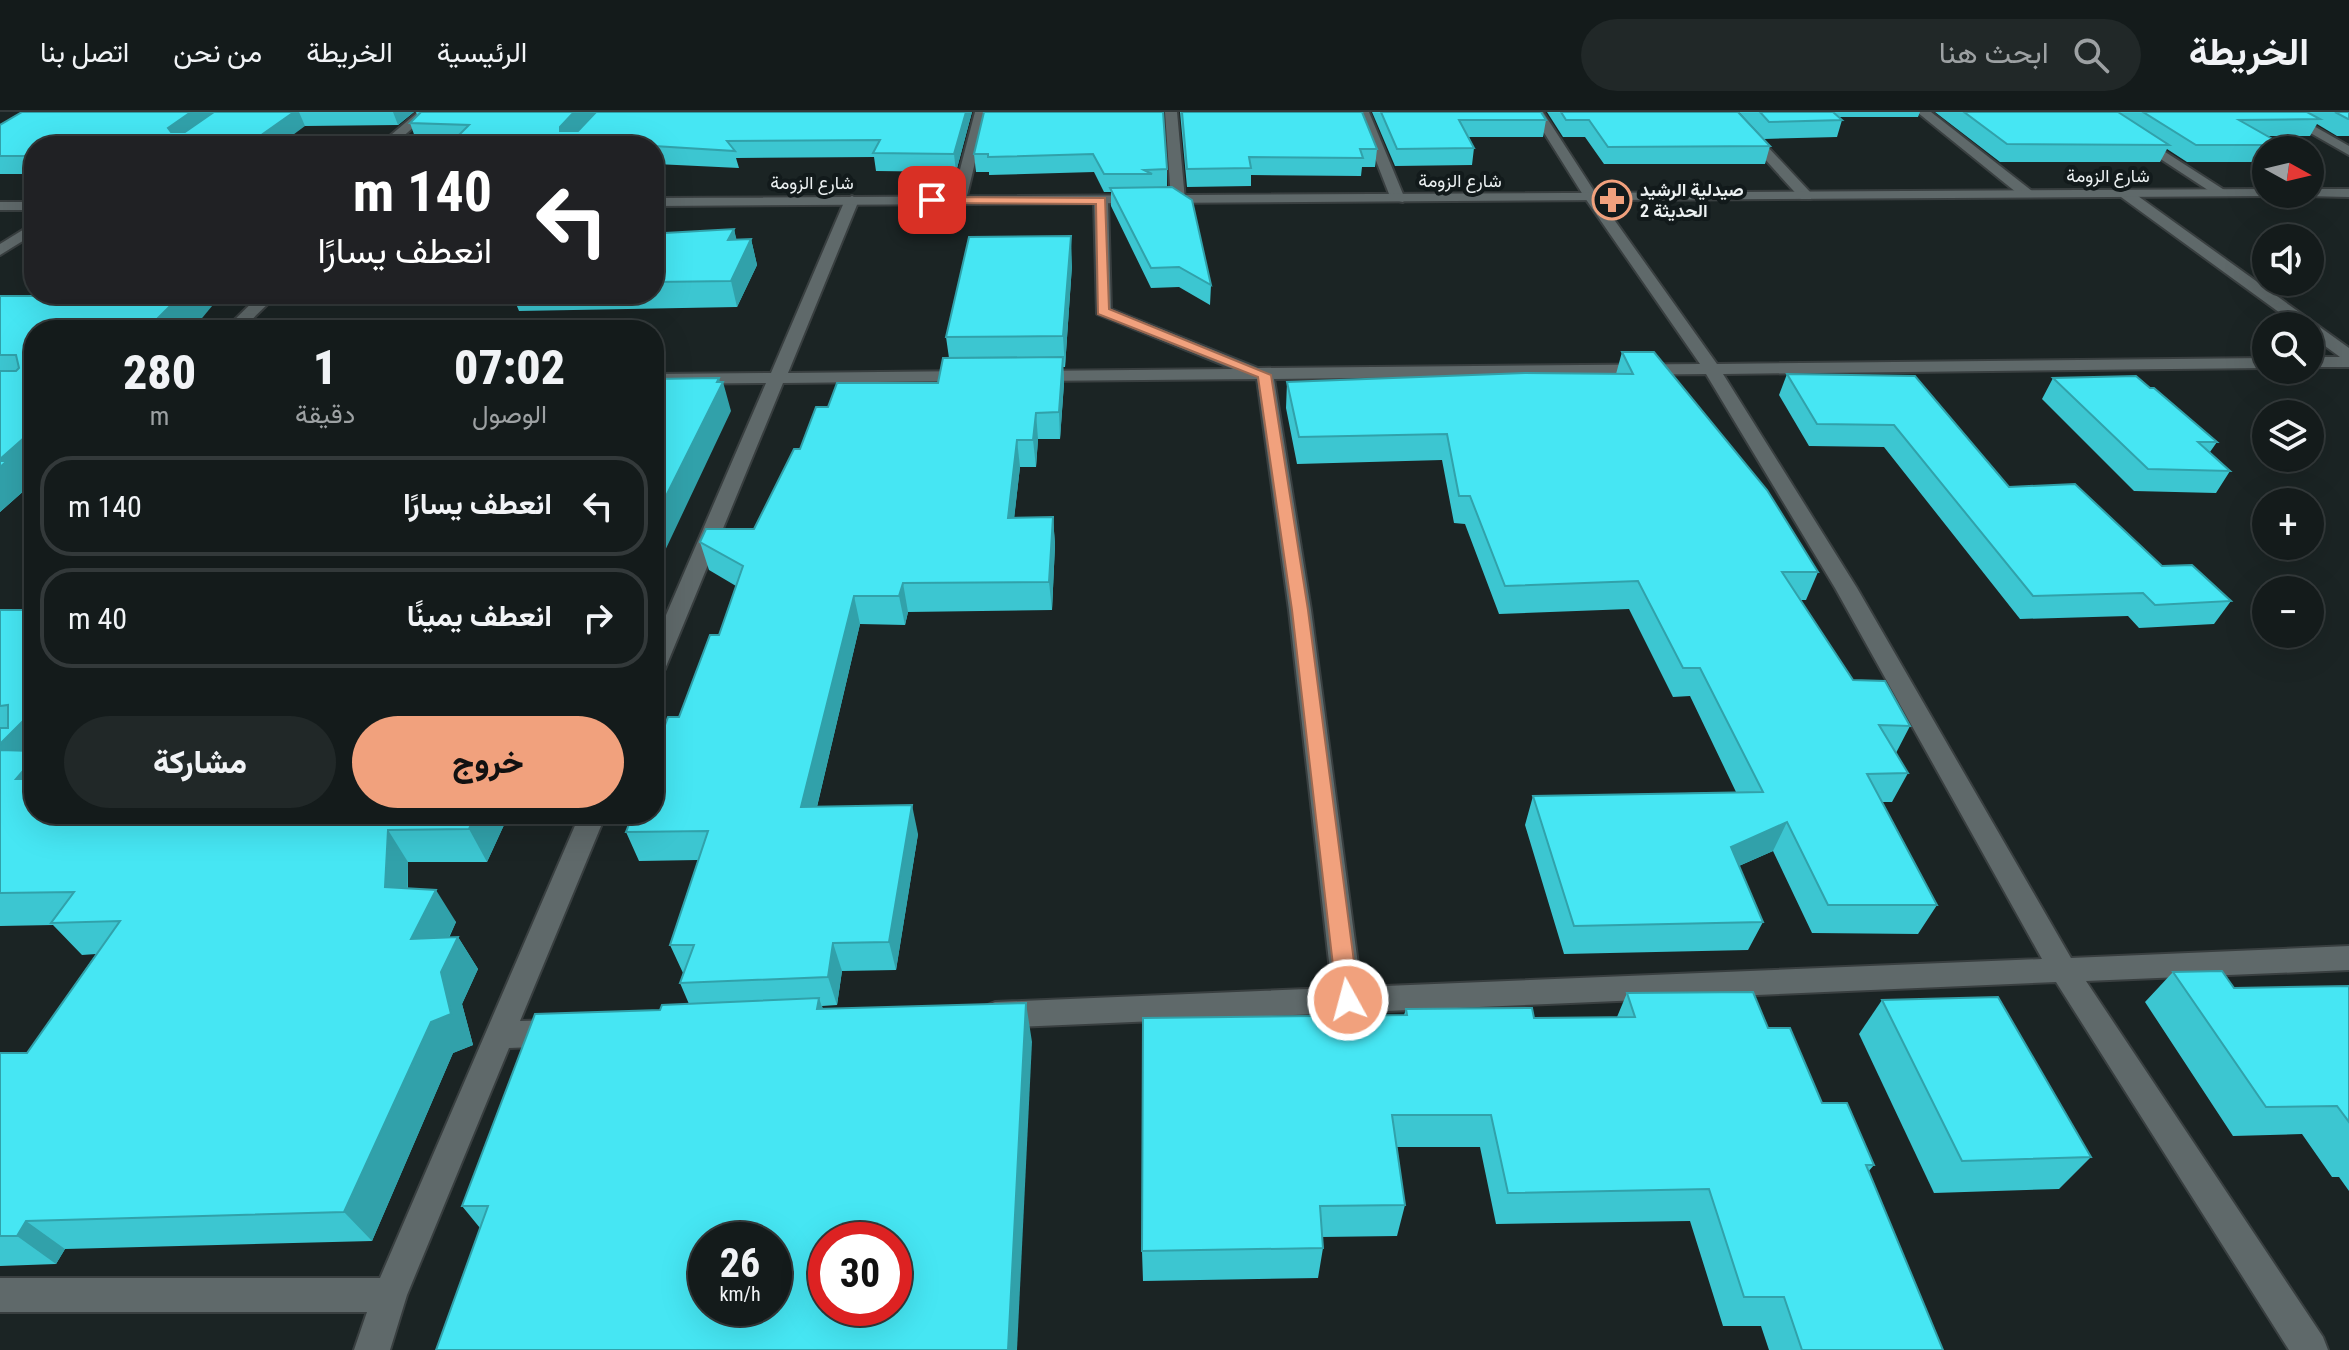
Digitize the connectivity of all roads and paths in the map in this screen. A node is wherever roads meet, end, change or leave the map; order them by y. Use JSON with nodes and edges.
{"nodes":[{"id":1,"x":425,"y":112,"type":"edge"},
{"id":2,"x":981,"y":112,"type":"edge"},
{"id":3,"x":1171,"y":112,"type":"edge"},
{"id":4,"x":1363,"y":112,"type":"edge"},
{"id":5,"x":1537,"y":112,"type":"edge"},
{"id":6,"x":1728,"y":112,"type":"edge"},
{"id":7,"x":1923,"y":112,"type":"edge"},
{"id":8,"x":2095,"y":112,"type":"edge"},
{"id":9,"x":2280,"y":112,"type":"edge"},
{"id":10,"x":396,"y":136,"type":"edge"},
{"id":11,"x":2349,"y":151,"type":"edge"},
{"id":12,"x":2222,"y":193,"type":"junction"},
{"id":13,"x":2252,"y":193,"type":"edge"},
{"id":14,"x":2324,"y":193,"type":"edge"},
{"id":15,"x":2027,"y":194,"type":"junction"},
{"id":16,"x":2126,"y":194,"type":"junction"},
{"id":17,"x":2348,"y":194,"type":"edge"},
{"id":18,"x":1806,"y":196,"type":"junction"},
{"id":19,"x":1592,"y":198,"type":"junction"},
{"id":20,"x":1398,"y":199,"type":"junction"},
{"id":21,"x":852,"y":200,"type":"junction"},
{"id":22,"x":959,"y":200,"type":"junction"},
{"id":23,"x":1178,"y":200,"type":"junction"},
{"id":24,"x":1101,"y":201,"type":"junction"},
{"id":25,"x":664,"y":202,"type":"edge"},
{"id":26,"x":0,"y":206,"type":"edge"},
{"id":27,"x":24,"y":206,"type":"edge"},
{"id":28,"x":24,"y":234,"type":"edge"},
{"id":29,"x":0,"y":251,"type":"edge"},
{"id":30,"x":259,"y":304,"type":"edge"},
{"id":31,"x":2288,"y":312,"type":"edge"},
{"id":32,"x":243,"y":320,"type":"edge"},
{"id":33,"x":2324,"y":338,"type":"edge"},
{"id":34,"x":2349,"y":356,"type":"edge"},
{"id":35,"x":2324,"y":362,"type":"edge"},
{"id":36,"x":2349,"y":362,"type":"edge"},
{"id":37,"x":2252,"y":363,"type":"edge"},
{"id":38,"x":1711,"y":368,"type":"junction"},
{"id":39,"x":1265,"y":375,"type":"junction"},
{"id":40,"x":775,"y":377,"type":"junction"},
{"id":41,"x":664,"y":379,"type":"edge"},
{"id":42,"x":664,"y":645,"type":"edge"},
{"id":43,"x":589,"y":824,"type":"edge"},
{"id":44,"x":2349,"y":958,"type":"edge"},
{"id":45,"x":2062,"y":968,"type":"junction"},
{"id":46,"x":1348,"y":1000,"type":"junction"},
{"id":47,"x":964,"y":1016,"type":"edge"},
{"id":48,"x":581,"y":1032,"type":"edge"},
{"id":49,"x":501,"y":1035,"type":"junction"},
{"id":50,"x":0,"y":1295,"type":"edge"},
{"id":51,"x":390,"y":1295,"type":"junction"},
{"id":52,"x":372,"y":1350,"type":"edge"},
{"id":53,"x":2310,"y":1350,"type":"edge"}],
"edges":[{"from":1,"to":10,"type":"street"},
{"from":2,"to":22,"type":"street"},
{"from":3,"to":23,"type":"street"},
{"from":4,"to":20,"type":"street"},
{"from":5,"to":19,"type":"street"},
{"from":6,"to":18,"type":"street"},
{"from":7,"to":15,"type":"street"},
{"from":8,"to":12,"type":"street"},
{"from":9,"to":11,"type":"street"},
{"from":12,"to":13,"type":"street","name":"شارع الزومة"},
{"from":12,"to":16,"type":"street","name":"شارع الزومة"},
{"from":14,"to":17,"type":"street"},
{"from":15,"to":16,"type":"street","name":"شارع الزومة"},
{"from":15,"to":18,"type":"street","name":"شارع الزومة"},
{"from":16,"to":31,"type":"street"},
{"from":18,"to":19,"type":"street","name":"شارع الزومة"},
{"from":19,"to":20,"type":"street","name":"شارع الزومة"},
{"from":19,"to":38,"type":"street"},
{"from":20,"to":23,"type":"street","name":"شارع الزومة"},
{"from":21,"to":22,"type":"street","name":"شارع الزومة"},
{"from":21,"to":25,"type":"street","name":"شارع الزومة"},
{"from":21,"to":40,"type":"street"},
{"from":22,"to":24,"type":"street","name":"شارع الزومة"},
{"from":23,"to":24,"type":"street","name":"شارع الزومة"},
{"from":24,"to":39,"type":"street"},
{"from":26,"to":27,"type":"street"},
{"from":28,"to":29,"type":"street"},
{"from":30,"to":32,"type":"street"},
{"from":33,"to":34,"type":"street"},
{"from":35,"to":36,"type":"street"},
{"from":37,"to":38,"type":"street"},
{"from":38,"to":39,"type":"street"},
{"from":38,"to":45,"type":"street"},
{"from":39,"to":40,"type":"street"},
{"from":39,"to":46,"type":"street"},
{"from":40,"to":41,"type":"street"},
{"from":40,"to":42,"type":"street"},
{"from":43,"to":49,"type":"street"},
{"from":44,"to":45,"type":"street"},
{"from":45,"to":46,"type":"street"},
{"from":45,"to":53,"type":"street"},
{"from":46,"to":47,"type":"street"},
{"from":48,"to":49,"type":"street"},
{"from":49,"to":51,"type":"street"},
{"from":50,"to":51,"type":"street"},
{"from":51,"to":52,"type":"street"}]}
